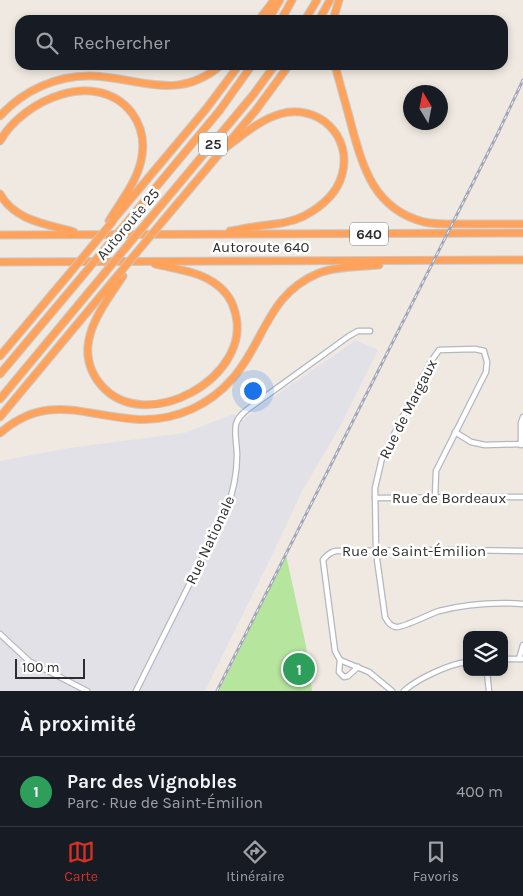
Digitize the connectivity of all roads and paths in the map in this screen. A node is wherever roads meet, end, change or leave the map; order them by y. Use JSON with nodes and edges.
{"nodes":[{"id":1,"x":274,"y":0,"type":"edge"},
{"id":2,"x":280,"y":0,"type":"edge"},
{"id":3,"x":292,"y":0,"type":"edge"},
{"id":4,"x":317,"y":0,"type":"edge"},
{"id":5,"x":330,"y":0,"type":"edge"},
{"id":6,"x":340,"y":0,"type":"edge"},
{"id":7,"x":264,"y":15,"type":"edge"},
{"id":8,"x":271,"y":15,"type":"edge"},
{"id":9,"x":284,"y":15,"type":"edge"},
{"id":10,"x":308,"y":15,"type":"edge"},
{"id":11,"x":322,"y":15,"type":"edge"},
{"id":12,"x":335,"y":15,"type":"edge"},
{"id":13,"x":214,"y":70,"type":"edge"},
{"id":14,"x":235,"y":70,"type":"edge"},
{"id":15,"x":248,"y":70,"type":"edge"},
{"id":16,"x":272,"y":70,"type":"edge"},
{"id":17,"x":285,"y":70,"type":"edge"},
{"id":18,"x":336,"y":70,"type":"edge"},
{"id":19,"x":0,"y":116,"type":"edge"},
{"id":20,"x":0,"y":141,"type":"edge"},
{"id":21,"x":225,"y":148,"type":"junction"},
{"id":22,"x":0,"y":194,"type":"edge"},
{"id":23,"x":111,"y":221,"type":"junction"},
{"id":24,"x":523,"y":224,"type":"edge"},
{"id":25,"x":214,"y":234,"type":"junction"},
{"id":26,"x":523,"y":234,"type":"edge"},
{"id":27,"x":0,"y":235,"type":"edge"},
{"id":28,"x":81,"y":235,"type":"junction"},
{"id":29,"x":424,"y":260,"type":"junction"},
{"id":30,"x":523,"y":260,"type":"edge"},
{"id":31,"x":0,"y":262,"type":"edge"},
{"id":32,"x":26,"y":262,"type":"junction"},
{"id":33,"x":145,"y":262,"type":"junction"},
{"id":34,"x":0,"y":266,"type":"edge"},
{"id":35,"x":120,"y":276,"type":"junction"},
{"id":36,"x":370,"y":331,"type":"dead end"},
{"id":37,"x":16,"y":337,"type":"junction"},
{"id":38,"x":0,"y":350,"type":"edge"},
{"id":39,"x":0,"y":356,"type":"edge"},
{"id":40,"x":0,"y":374,"type":"edge"},
{"id":41,"x":0,"y":399,"type":"edge"},
{"id":42,"x":0,"y":417,"type":"edge"},
{"id":43,"x":523,"y":417,"type":"edge"},
{"id":44,"x":455,"y":432,"type":"junction"},
{"id":45,"x":0,"y":434,"type":"edge"},
{"id":46,"x":522,"y":444,"type":"edge"},
{"id":47,"x":523,"y":497,"type":"edge"},
{"id":48,"x":376,"y":498,"type":"junction"},
{"id":49,"x":436,"y":498,"type":"junction"},
{"id":50,"x":523,"y":551,"type":"edge"},
{"id":51,"x":376,"y":552,"type":"junction"},
{"id":52,"x":523,"y":604,"type":"edge"},
{"id":53,"x":0,"y":634,"type":"edge"},
{"id":54,"x":523,"y":645,"type":"edge"},
{"id":55,"x":508,"y":659,"type":"edge"},
{"id":56,"x":521,"y":659,"type":"edge"},
{"id":57,"x":340,"y":660,"type":"junction"},
{"id":58,"x":463,"y":663,"type":"edge"},
{"id":59,"x":358,"y":667,"type":"junction"},
{"id":60,"x":487,"y":676,"type":"edge"},
{"id":61,"x":87,"y":691,"type":"edge"},
{"id":62,"x":136,"y":691,"type":"edge"},
{"id":63,"x":392,"y":691,"type":"edge"},
{"id":64,"x":404,"y":691,"type":"edge"},
{"id":65,"x":489,"y":691,"type":"edge"}],
"edges":[{"from":1,"to":7,"type":"highway"},
{"from":2,"to":8,"type":"highway"},
{"from":3,"to":9,"type":"highway"},
{"from":4,"to":10,"type":"highway"},
{"from":5,"to":11,"type":"highway"},
{"from":6,"to":12,"type":"highway"},
{"from":13,"to":19,"type":"highway"},
{"from":14,"to":23,"type":"highway"},
{"from":15,"to":40,"type":"highway","name":"Autoroute 25","number":"25","bridge":true},
{"from":16,"to":41,"type":"highway","name":"Autoroute 25","number":"25","bridge":true},
{"from":17,"to":21,"type":"highway"},
{"from":18,"to":24,"type":"highway"},
{"from":20,"to":23,"type":"highway"},
{"from":21,"to":25,"type":"highway"},
{"from":21,"to":35,"type":"highway","bridge":true},
{"from":22,"to":28,"type":"highway"},
{"from":23,"to":37,"type":"highway","bridge":true},
{"from":25,"to":26,"type":"highway","name":"Autoroute 640","number":"640"},
{"from":25,"to":28,"type":"highway","name":"Autoroute 640","number":"640"},
{"from":27,"to":28,"type":"highway","name":"Autoroute 640","number":"640"},
{"from":29,"to":30,"type":"highway","name":"Autoroute 640","number":"640"},
{"from":29,"to":33,"type":"highway","name":"Autoroute 640","number":"640"},
{"from":29,"to":45,"type":"highway"},
{"from":31,"to":32,"type":"highway","name":"Autoroute 640","number":"640"},
{"from":32,"to":33,"type":"highway","name":"Autoroute 640","number":"640"},
{"from":32,"to":34,"type":"highway"},
{"from":33,"to":35,"type":"highway"},
{"from":35,"to":42,"type":"highway"},
{"from":36,"to":62,"type":"street","name":"Rue Nationale"},
{"from":37,"to":38,"type":"highway"},
{"from":37,"to":39,"type":"highway"},
{"from":43,"to":46,"type":"street"},
{"from":44,"to":46,"type":"street"},
{"from":44,"to":48,"type":"street","name":"Rue de Margaux"},
{"from":44,"to":49,"type":"street","name":"Rue de Margaux"},
{"from":47,"to":49,"type":"street","name":"Rue de Bordeaux"},
{"from":48,"to":49,"type":"street","name":"Rue de Bordeaux"},
{"from":48,"to":51,"type":"street","name":"Rue de Margaux"},
{"from":50,"to":51,"type":"street","name":"Rue de Saint-Émilion"},
{"from":51,"to":52,"type":"street","name":"Rue de Margaux"},
{"from":51,"to":57,"type":"street","name":"Rue de Saint-Émilion"},
{"from":53,"to":61,"type":"street"},
{"from":54,"to":56,"type":"street"},
{"from":55,"to":56,"type":"street"},
{"from":57,"to":59,"type":"street"},
{"from":57,"to":59,"type":"street"},
{"from":58,"to":64,"type":"street"},
{"from":59,"to":63,"type":"street"},
{"from":60,"to":65,"type":"street"}]}
